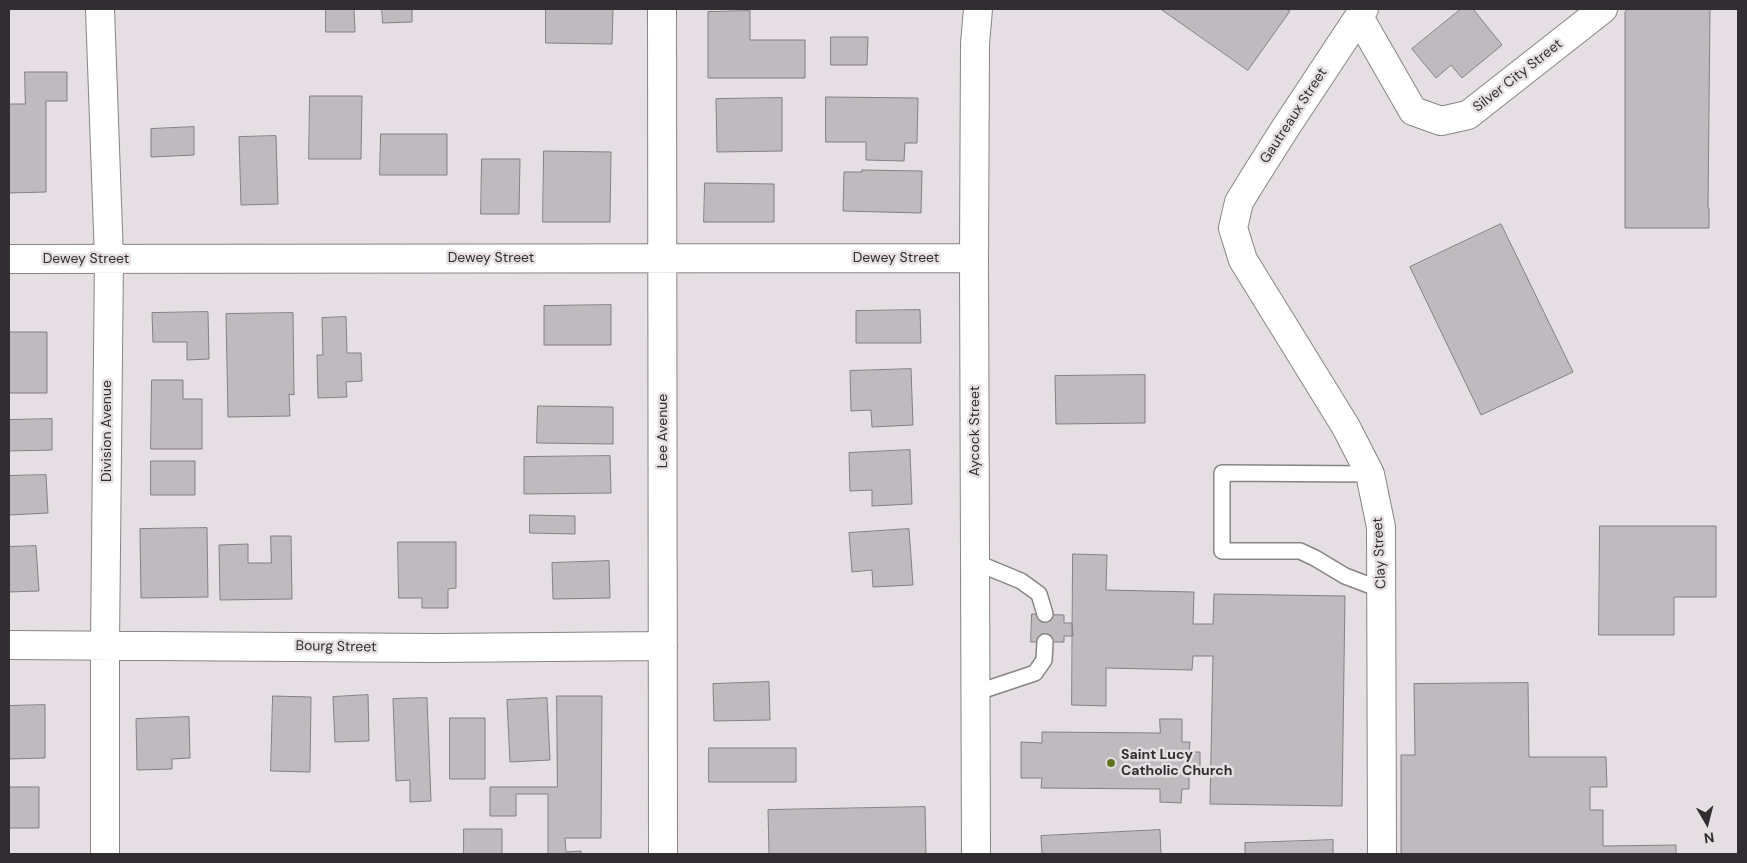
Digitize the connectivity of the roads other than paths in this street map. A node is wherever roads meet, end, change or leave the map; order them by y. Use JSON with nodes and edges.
{"nodes":[{"id":1,"x":100,"y":9,"type":"edge"},
{"id":2,"x":662,"y":9,"type":"edge"},
{"id":3,"x":978,"y":9,"type":"edge"},
{"id":4,"x":1603,"y":9,"type":"edge"},
{"id":5,"x":1362,"y":13,"type":"edge"},
{"id":6,"x":1233,"y":228,"type":"joint"},
{"id":7,"x":663,"y":258,"type":"junction"},
{"id":8,"x":974,"y":258,"type":"junction"},
{"id":9,"x":9,"y":259,"type":"edge"},
{"id":10,"x":108,"y":259,"type":"junction"},
{"id":11,"x":1370,"y":474,"type":"junction"},
{"id":12,"x":975,"y":562,"type":"junction"},
{"id":13,"x":1382,"y":590,"type":"junction"},
{"id":14,"x":1045,"y":614,"type":"dead end"},
{"id":15,"x":1045,"y":642,"type":"dead end"},
{"id":16,"x":9,"y":645,"type":"edge"},
{"id":17,"x":105,"y":645,"type":"junction"},
{"id":18,"x":663,"y":646,"type":"junction"},
{"id":19,"x":975,"y":693,"type":"junction"},
{"id":20,"x":105,"y":854,"type":"edge"},
{"id":21,"x":663,"y":854,"type":"edge"},
{"id":22,"x":976,"y":854,"type":"edge"},
{"id":23,"x":1382,"y":854,"type":"edge"}],
"edges":[{"from":1,"to":10,"type":"street","name":"Division Avenue"},
{"from":2,"to":7,"type":"street","name":"Lee Avenue"},
{"from":3,"to":8,"type":"street","name":"Aycock Street"},
{"from":4,"to":5,"type":"street","name":"Silver City Street"},
{"from":5,"to":6,"type":"street","name":"Gautreaux Street"},
{"from":6,"to":11,"type":"street","name":"Clay Street"},
{"from":7,"to":8,"type":"street","name":"Dewey Street"},
{"from":7,"to":10,"type":"street","name":"Dewey Street"},
{"from":7,"to":18,"type":"street","name":"Lee Avenue"},
{"from":8,"to":12,"type":"street","name":"Aycock Street"},
{"from":9,"to":10,"type":"street","name":"Dewey Street"},
{"from":10,"to":17,"type":"street","name":"Division Avenue"},
{"from":11,"to":13,"type":"street","name":"Clay Street"},
{"from":11,"to":13,"type":"lane"},
{"from":12,"to":14,"type":"lane"},
{"from":12,"to":19,"type":"street","name":"Aycock Street"},
{"from":13,"to":23,"type":"street","name":"Clay Street"},
{"from":15,"to":19,"type":"lane"},
{"from":16,"to":17,"type":"street","name":"Bourg Street"},
{"from":17,"to":18,"type":"street","name":"Bourg Street"},
{"from":17,"to":20,"type":"street","name":"Division Avenue"},
{"from":18,"to":21,"type":"street","name":"Lee Avenue"},
{"from":19,"to":22,"type":"street","name":"Aycock Street"}]}
